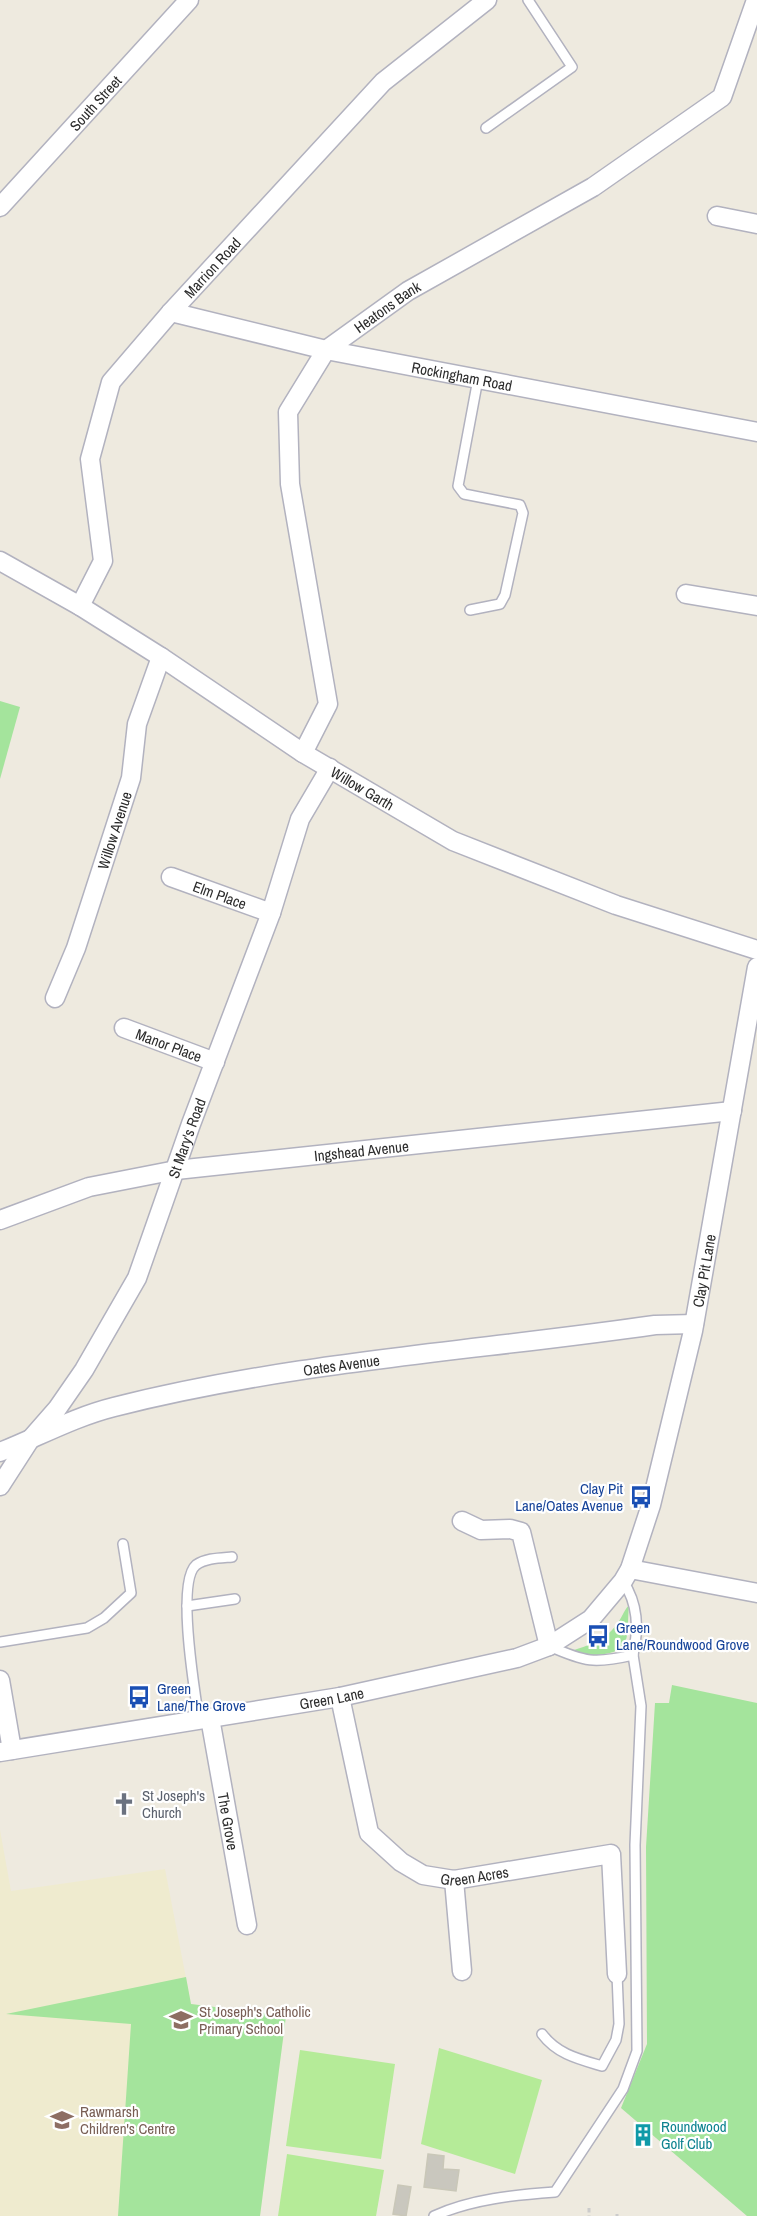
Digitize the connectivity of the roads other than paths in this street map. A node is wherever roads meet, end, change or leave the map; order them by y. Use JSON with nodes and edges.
{"nodes":[{"id":1,"x":189,"y":0,"type":"edge"},
{"id":2,"x":487,"y":0,"type":"edge"},
{"id":3,"x":528,"y":0,"type":"edge"},
{"id":4,"x":756,"y":0,"type":"edge"},
{"id":5,"x":486,"y":128,"type":"dead end"},
{"id":6,"x":0,"y":207,"type":"edge"},
{"id":7,"x":717,"y":216,"type":"dead end"},
{"id":8,"x":757,"y":224,"type":"edge"},
{"id":9,"x":171,"y":312,"type":"junction"},
{"id":10,"x":326,"y":350,"type":"junction"},
{"id":11,"x":478,"y":379,"type":"junction"},
{"id":12,"x":757,"y":432,"type":"edge"},
{"id":13,"x":0,"y":561,"type":"edge"},
{"id":14,"x":686,"y":594,"type":"dead end"},
{"id":15,"x":80,"y":606,"type":"junction"},
{"id":16,"x":757,"y":606,"type":"edge"},
{"id":17,"x":470,"y":610,"type":"dead end"},
{"id":18,"x":161,"y":657,"type":"junction"},
{"id":19,"x":303,"y":753,"type":"junction"},
{"id":20,"x":330,"y":768,"type":"junction"},
{"id":21,"x":171,"y":878,"type":"dead end"},
{"id":22,"x":271,"y":913,"type":"junction"},
{"id":23,"x":757,"y":950,"type":"edge"},
{"id":24,"x":757,"y":967,"type":"edge"},
{"id":25,"x":55,"y":998,"type":"dead end"},
{"id":26,"x":124,"y":1028,"type":"dead end"},
{"id":27,"x":751,"y":1033,"type":"edge"},
{"id":28,"x":215,"y":1062,"type":"junction"},
{"id":29,"x":732,"y":1111,"type":"junction"},
{"id":30,"x":176,"y":1170,"type":"junction"},
{"id":31,"x":0,"y":1221,"type":"edge"},
{"id":32,"x":694,"y":1324,"type":"junction"},
{"id":33,"x":28,"y":1441,"type":"junction"},
{"id":34,"x":0,"y":1452,"type":"edge"},
{"id":35,"x":0,"y":1486,"type":"edge"},
{"id":36,"x":462,"y":1521,"type":"dead end"},
{"id":37,"x":123,"y":1544,"type":"dead end"},
{"id":38,"x":232,"y":1557,"type":"dead end"},
{"id":39,"x":626,"y":1575,"type":"junction"},
{"id":40,"x":757,"y":1593,"type":"edge"},
{"id":41,"x":235,"y":1599,"type":"dead end"},
{"id":42,"x":187,"y":1606,"type":"junction"},
{"id":43,"x":0,"y":1642,"type":"edge"},
{"id":44,"x":549,"y":1646,"type":"junction"},
{"id":45,"x":633,"y":1655,"type":"junction"},
{"id":46,"x":0,"y":1680,"type":"edge"},
{"id":47,"x":340,"y":1696,"type":"junction"},
{"id":48,"x":204,"y":1719,"type":"junction"},
{"id":49,"x":6,"y":1751,"type":"edge"},
{"id":50,"x":454,"y":1880,"type":"junction"},
{"id":51,"x":247,"y":1925,"type":"dead end"},
{"id":52,"x":462,"y":1971,"type":"dead end"},
{"id":53,"x":617,"y":1974,"type":"joint"},
{"id":54,"x":542,"y":2034,"type":"dead end"},
{"id":55,"x":434,"y":2216,"type":"edge"}],
"edges":[{"from":1,"to":6,"type":"street","name":"South Street"},
{"from":2,"to":9,"type":"street","name":"Marrion Road"},
{"from":3,"to":5,"type":"lane"},
{"from":4,"to":10,"type":"street","name":"Heatons Bank"},
{"from":7,"to":8,"type":"street"},
{"from":9,"to":10,"type":"street","name":"Rockingham Road"},
{"from":9,"to":15,"type":"street","name":"Marrion Road"},
{"from":10,"to":11,"type":"street","name":"Rockingham Road"},
{"from":10,"to":19,"type":"street","name":"Heatons Bank"},
{"from":11,"to":12,"type":"street","name":"Rockingham Road"},
{"from":11,"to":17,"type":"lane"},
{"from":13,"to":15,"type":"street","name":"Willow Garth"},
{"from":14,"to":16,"type":"street"},
{"from":15,"to":18,"type":"street","name":"Willow Garth"},
{"from":18,"to":19,"type":"street","name":"Willow Garth"},
{"from":18,"to":25,"type":"street","name":"Willow Avenue"},
{"from":19,"to":20,"type":"street","name":"Willow Garth"},
{"from":20,"to":22,"type":"street","name":"St Mary's Road"},
{"from":20,"to":23,"type":"street","name":"Willow Garth"},
{"from":21,"to":22,"type":"street","name":"Elm Place"},
{"from":22,"to":28,"type":"street","name":"St Mary's Road"},
{"from":24,"to":27,"type":"street","name":"Clay Pit Lane"},
{"from":26,"to":28,"type":"street","name":"Manor Place"},
{"from":27,"to":29,"type":"street","name":"Clay Pit Lane"},
{"from":28,"to":30,"type":"street","name":"St Mary's Road"},
{"from":29,"to":30,"type":"street","name":"Ingshead Avenue"},
{"from":29,"to":32,"type":"street","name":"Clay Pit Lane"},
{"from":30,"to":31,"type":"street","name":"Ingshead Avenue"},
{"from":30,"to":33,"type":"street","name":"St Mary's Road"},
{"from":32,"to":33,"type":"street","name":"Oates Avenue"},
{"from":32,"to":39,"type":"street","name":"Clay Pit Lane"},
{"from":33,"to":34,"type":"street","name":"Oates Avenue"},
{"from":33,"to":35,"type":"street","name":"St Mary's Road"},
{"from":36,"to":44,"type":"street"},
{"from":37,"to":43,"type":"lane"},
{"from":38,"to":42,"type":"lane"},
{"from":39,"to":40,"type":"street"},
{"from":39,"to":44,"type":"street","name":"Green Lane"},
{"from":39,"to":45,"type":"lane"},
{"from":41,"to":42,"type":"lane"},
{"from":42,"to":48,"type":"lane"},
{"from":44,"to":45,"type":"lane"},
{"from":44,"to":47,"type":"street","name":"Green Lane"},
{"from":45,"to":55,"type":"lane"},
{"from":46,"to":49,"type":"street"},
{"from":47,"to":48,"type":"street","name":"Green Lane"},
{"from":47,"to":50,"type":"street","name":"Green Acres"},
{"from":48,"to":49,"type":"street","name":"Green Lane"},
{"from":48,"to":51,"type":"street","name":"The Grove"},
{"from":50,"to":52,"type":"street"},
{"from":50,"to":53,"type":"street","name":"Green Acres"},
{"from":53,"to":54,"type":"lane"}]}
